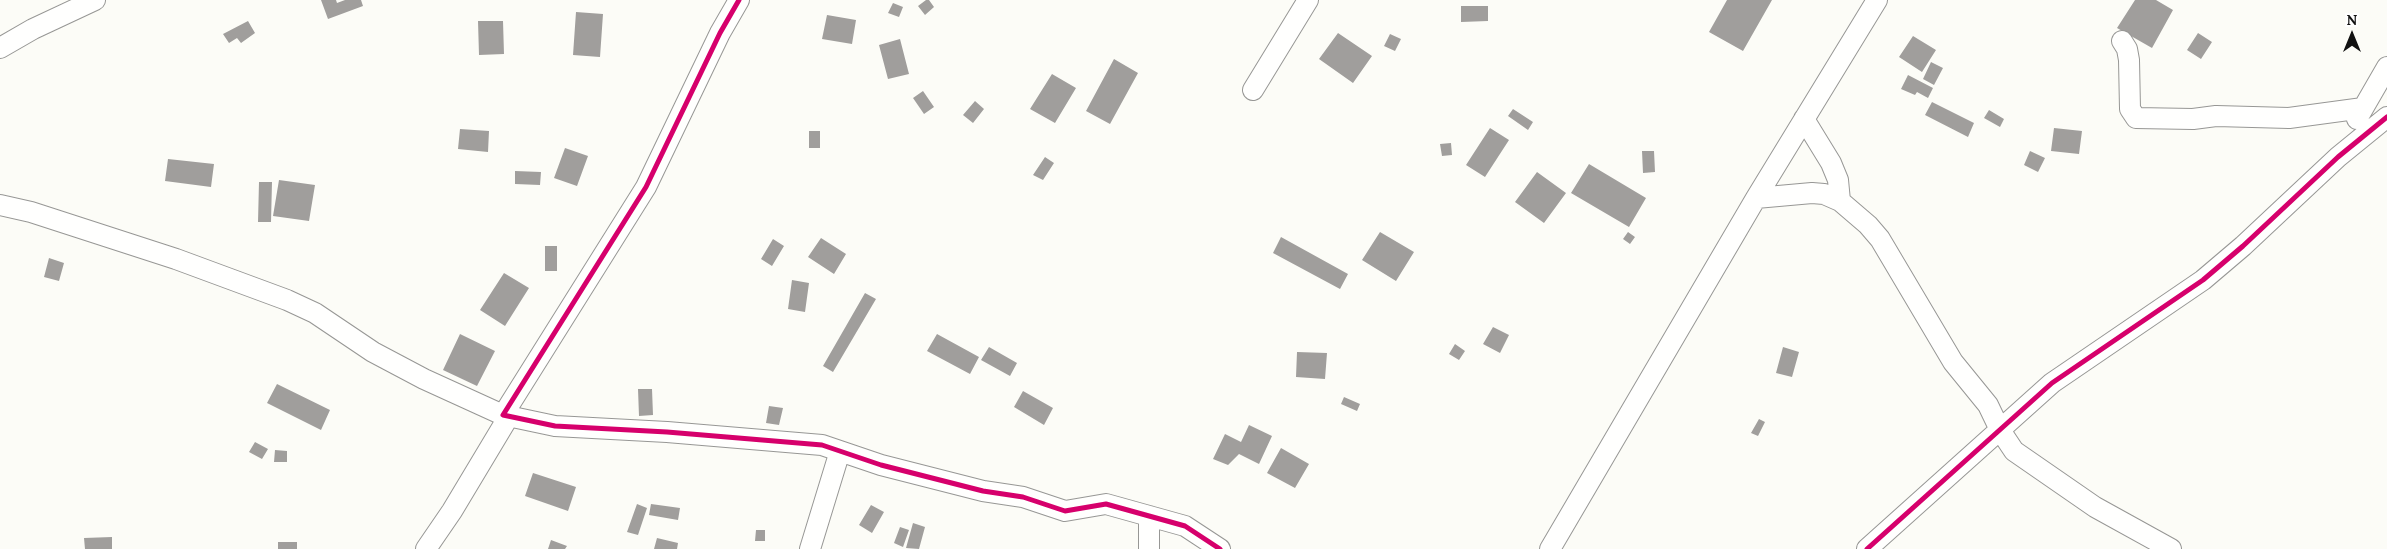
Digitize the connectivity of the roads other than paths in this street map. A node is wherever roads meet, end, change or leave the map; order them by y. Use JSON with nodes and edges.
{"nodes":[{"id":1,"x":95,"y":0,"type":"edge"},
{"id":2,"x":739,"y":0,"type":"edge"},
{"id":3,"x":1308,"y":0,"type":"edge"},
{"id":4,"x":1877,"y":0,"type":"edge"},
{"id":5,"x":2122,"y":41,"type":"dead end"},
{"id":6,"x":0,"y":48,"type":"edge"},
{"id":7,"x":2387,"y":67,"type":"edge"},
{"id":8,"x":1253,"y":90,"type":"dead end"},
{"id":9,"x":2363,"y":108,"type":"junction"},
{"id":10,"x":2387,"y":117,"type":"edge"},
{"id":11,"x":1804,"y":119,"type":"junction"},
{"id":12,"x":2338,"y":157,"type":"junction"},
{"id":13,"x":1756,"y":198,"type":"junction"},
{"id":14,"x":1840,"y":201,"type":"junction"},
{"id":15,"x":0,"y":205,"type":"edge"},
{"id":16,"x":506,"y":415,"type":"junction"},
{"id":17,"x":2000,"y":430,"type":"junction"},
{"id":18,"x":840,"y":451,"type":"junction"},
{"id":19,"x":1149,"y":516,"type":"junction"},
{"id":20,"x":426,"y":549,"type":"edge"},
{"id":21,"x":810,"y":549,"type":"edge"},
{"id":22,"x":1149,"y":549,"type":"edge"},
{"id":23,"x":1220,"y":549,"type":"edge"},
{"id":24,"x":1550,"y":549,"type":"edge"},
{"id":25,"x":1867,"y":549,"type":"edge"},
{"id":26,"x":2171,"y":549,"type":"edge"}],
"edges":[{"from":1,"to":6,"type":"street"},
{"from":2,"to":16,"type":"street"},
{"from":3,"to":8,"type":"street"},
{"from":4,"to":11,"type":"street"},
{"from":5,"to":9,"type":"street"},
{"from":7,"to":9,"type":"street"},
{"from":9,"to":12,"type":"street"},
{"from":10,"to":12,"type":"street"},
{"from":11,"to":13,"type":"street"},
{"from":11,"to":14,"type":"street"},
{"from":12,"to":17,"type":"street"},
{"from":13,"to":14,"type":"street"},
{"from":13,"to":24,"type":"street"},
{"from":14,"to":17,"type":"street"},
{"from":15,"to":16,"type":"street"},
{"from":16,"to":18,"type":"street"},
{"from":16,"to":20,"type":"street"},
{"from":17,"to":25,"type":"street"},
{"from":17,"to":26,"type":"street"},
{"from":18,"to":19,"type":"street"},
{"from":18,"to":21,"type":"street"},
{"from":19,"to":22,"type":"street"},
{"from":19,"to":23,"type":"street"}]}
